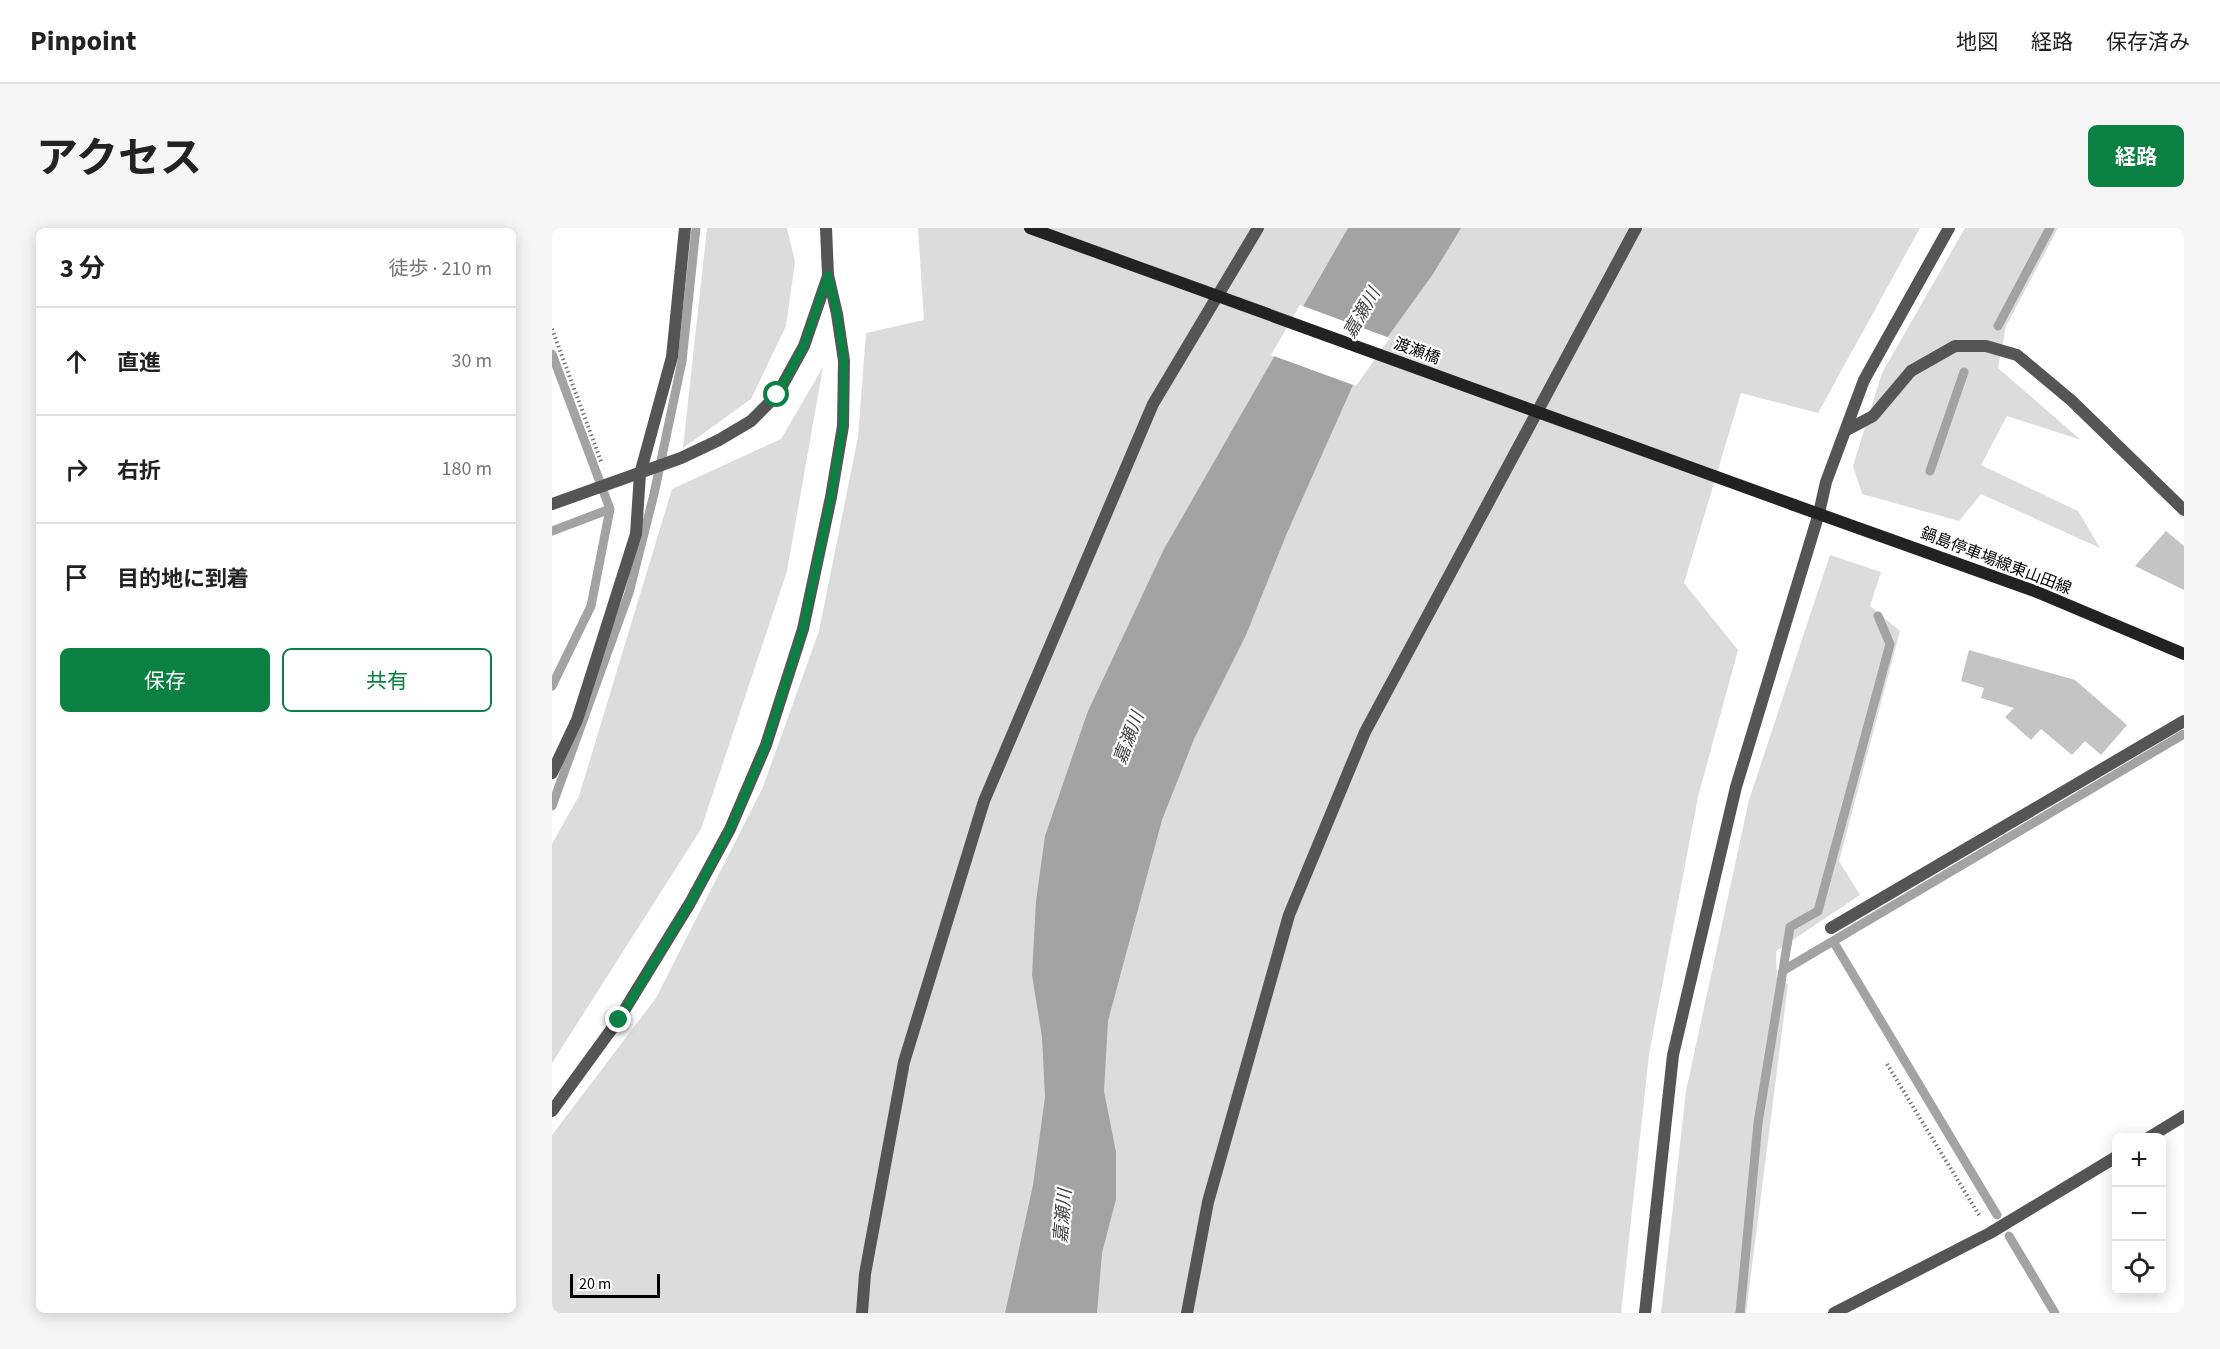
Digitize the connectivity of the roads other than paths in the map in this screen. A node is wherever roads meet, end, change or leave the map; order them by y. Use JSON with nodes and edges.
{"nodes":[{"id":1,"x":685,"y":228,"type":"edge"},
{"id":2,"x":826,"y":228,"type":"edge"},
{"id":3,"x":1029,"y":228,"type":"edge"},
{"id":4,"x":1258,"y":228,"type":"edge"},
{"id":5,"x":1636,"y":228,"type":"edge"},
{"id":6,"x":1949,"y":228,"type":"edge"},
{"id":7,"x":828,"y":275,"type":"junction"},
{"id":8,"x":1845,"y":431,"type":"junction"},
{"id":9,"x":639,"y":474,"type":"junction"},
{"id":10,"x":552,"y":504,"type":"edge"},
{"id":11,"x":1794,"y":506,"type":"joint"},
{"id":12,"x":2184,"y":510,"type":"edge"},
{"id":13,"x":1818,"y":513,"type":"junction"},
{"id":14,"x":2184,"y":654,"type":"edge"},
{"id":15,"x":2184,"y":721,"type":"edge"},
{"id":16,"x":552,"y":772,"type":"edge"},
{"id":17,"x":1831,"y":928,"type":"dead end"},
{"id":18,"x":552,"y":1111,"type":"edge"},
{"id":19,"x":2184,"y":1116,"type":"edge"},
{"id":20,"x":2155,"y":1133,"type":"edge"},
{"id":21,"x":2112,"y":1159,"type":"edge"},
{"id":22,"x":862,"y":1313,"type":"edge"},
{"id":23,"x":1187,"y":1313,"type":"edge"},
{"id":24,"x":1645,"y":1313,"type":"edge"},
{"id":25,"x":1834,"y":1313,"type":"edge"}],
"edges":[{"from":1,"to":9,"type":"street"},
{"from":2,"to":7,"type":"street"},
{"from":3,"to":11,"type":"main road","name":"渡瀬橋","bridge":true},
{"from":4,"to":22,"type":"street"},
{"from":5,"to":23,"type":"street"},
{"from":6,"to":8,"type":"street"},
{"from":7,"to":9,"type":"street"},
{"from":7,"to":18,"type":"street"},
{"from":8,"to":12,"type":"street"},
{"from":8,"to":13,"type":"street"},
{"from":9,"to":10,"type":"street"},
{"from":9,"to":16,"type":"street"},
{"from":11,"to":13,"type":"main road","name":"鍋島停車場線東山田線"},
{"from":13,"to":14,"type":"main road","name":"鍋島停車場線東山田線"},
{"from":13,"to":24,"type":"street"},
{"from":15,"to":17,"type":"street"},
{"from":19,"to":20,"type":"street"},
{"from":21,"to":25,"type":"street"}]}
